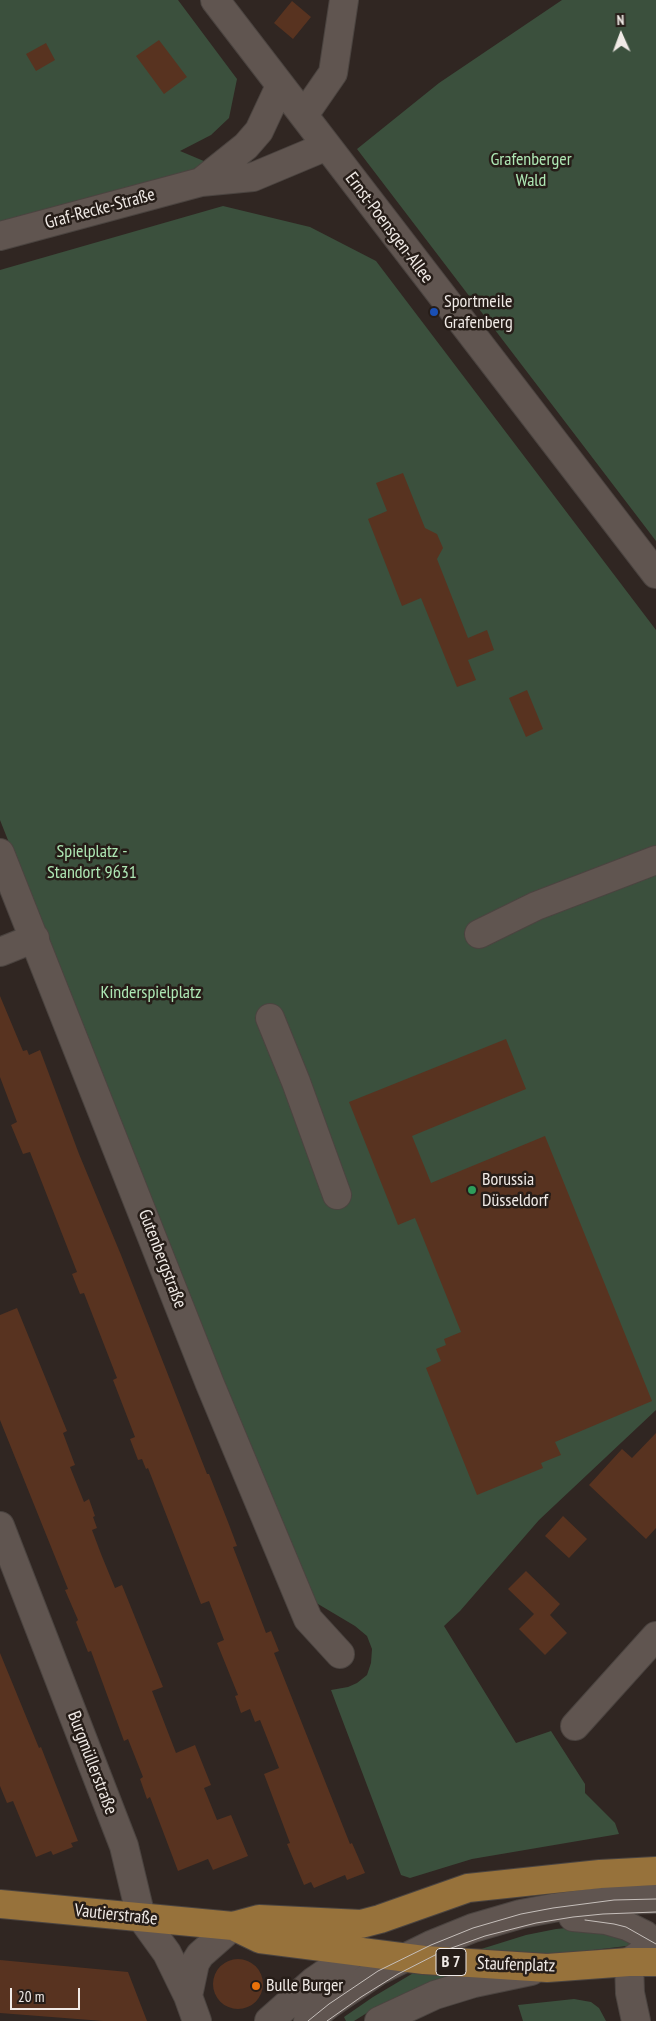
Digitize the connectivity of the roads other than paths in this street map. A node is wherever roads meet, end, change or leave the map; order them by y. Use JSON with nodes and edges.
{"nodes":[{"id":1,"x":215,"y":0,"type":"edge"},
{"id":2,"x":344,"y":0,"type":"edge"},
{"id":3,"x":280,"y":86,"type":"junction"},
{"id":4,"x":304,"y":115,"type":"junction"},
{"id":5,"x":327,"y":146,"type":"junction"},
{"id":6,"x":201,"y":182,"type":"junction"},
{"id":7,"x":0,"y":236,"type":"edge"},
{"id":8,"x":656,"y":574,"type":"edge"},
{"id":9,"x":0,"y":853,"type":"edge"},
{"id":10,"x":656,"y":860,"type":"edge"},
{"id":11,"x":479,"y":934,"type":"dead end"},
{"id":12,"x":35,"y":938,"type":"junction"},
{"id":13,"x":0,"y":952,"type":"edge"},
{"id":14,"x":270,"y":1018,"type":"dead end"},
{"id":15,"x":337,"y":1194,"type":"dead end"},
{"id":16,"x":0,"y":1526,"type":"edge"},
{"id":17,"x":656,"y":1636,"type":"edge"},
{"id":18,"x":340,"y":1654,"type":"dead end"},
{"id":19,"x":575,"y":1726,"type":"dead end"},
{"id":20,"x":656,"y":1871,"type":"edge"},
{"id":21,"x":532,"y":1882,"type":"junction"},
{"id":22,"x":656,"y":1899,"type":"edge"},
{"id":23,"x":0,"y":1904,"type":"edge"},
{"id":24,"x":656,"y":1912,"type":"edge"},
{"id":25,"x":141,"y":1917,"type":"junction"},
{"id":26,"x":573,"y":1917,"type":"junction"},
{"id":27,"x":233,"y":1926,"type":"junction"},
{"id":28,"x":656,"y":1944,"type":"edge"},
{"id":29,"x":356,"y":1952,"type":"junction"},
{"id":30,"x":414,"y":1959,"type":"junction"},
{"id":31,"x":629,"y":1962,"type":"junction"},
{"id":32,"x":656,"y":1962,"type":"edge"},
{"id":33,"x":547,"y":1968,"type":"junction"},
{"id":34,"x":196,"y":2013,"type":"edge"},
{"id":35,"x":408,"y":2015,"type":"edge"},
{"id":36,"x":268,"y":2021,"type":"edge"},
{"id":37,"x":308,"y":2021,"type":"edge"},
{"id":38,"x":327,"y":2021,"type":"edge"},
{"id":39,"x":379,"y":2021,"type":"edge"},
{"id":40,"x":636,"y":2021,"type":"edge"}],
"edges":[{"from":1,"to":3,"type":"street","name":"Ernst-Poensgen-Allee"},
{"from":2,"to":4,"type":"street"},
{"from":3,"to":4,"type":"street","name":"Ernst-Poensgen-Allee"},
{"from":3,"to":6,"type":"street","name":"Graf-Recke-Straße"},
{"from":4,"to":5,"type":"street","name":"Ernst-Poensgen-Allee"},
{"from":5,"to":6,"type":"street","name":"Graf-Recke-Straße"},
{"from":5,"to":8,"type":"street","name":"Ernst-Poensgen-Allee"},
{"from":6,"to":7,"type":"street","name":"Graf-Recke-Straße"},
{"from":9,"to":12,"type":"street","name":"Gutenbergstraße"},
{"from":10,"to":11,"type":"street"},
{"from":12,"to":13,"type":"street"},
{"from":12,"to":18,"type":"street","name":"Gutenbergstraße"},
{"from":14,"to":15,"type":"street"},
{"from":16,"to":25,"type":"street","name":"Burgmüllerstraße"},
{"from":17,"to":19,"type":"street"},
{"from":20,"to":21,"type":"main road","number":"B 7"},
{"from":21,"to":27,"type":"main road","name":"Vautierstraße","number":"B 7"},
{"from":21,"to":29,"type":"main road","number":"B 7"},
{"from":22,"to":30,"type":"street"},
{"from":23,"to":25,"type":"main road","name":"Vautierstraße","number":"B 7"},
{"from":24,"to":26,"type":"street"},
{"from":25,"to":27,"type":"main road","name":"Vautierstraße","number":"B 7"},
{"from":25,"to":34,"type":"street","name":"Burgmüllerstraße"},
{"from":26,"to":28,"type":"street"},
{"from":26,"to":30,"type":"street"},
{"from":27,"to":29,"type":"main road","name":"Vautierstraße","number":"B 7"},
{"from":27,"to":34,"type":"street","name":"Burgmüllerstraße"},
{"from":28,"to":31,"type":"street"},
{"from":29,"to":30,"type":"main road","name":"Staufenplatz","number":"B 7"},
{"from":29,"to":36,"type":"street"},
{"from":30,"to":33,"type":"main road","name":"Staufenplatz","number":"B 7"},
{"from":30,"to":37,"type":"street"},
{"from":30,"to":38,"type":"street"},
{"from":31,"to":32,"type":"main road","name":"Staufenplatz","number":"B 7"},
{"from":31,"to":33,"type":"main road","name":"Staufenplatz","number":"B 7"},
{"from":31,"to":40,"type":"street"},
{"from":33,"to":35,"type":"street"},
{"from":35,"to":39,"type":"street"}]}
